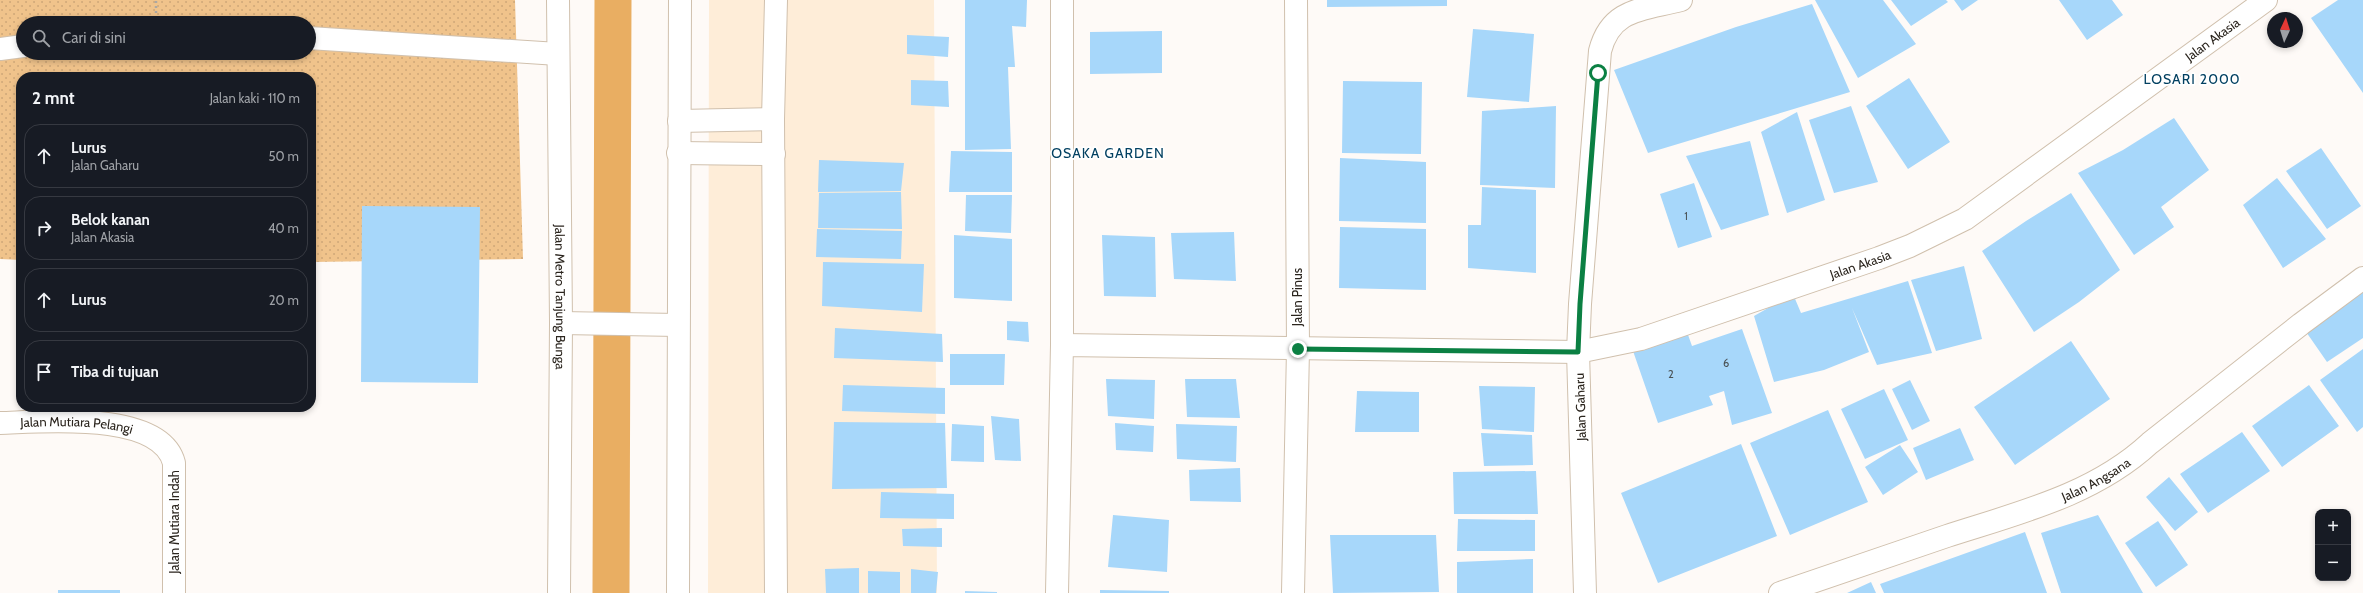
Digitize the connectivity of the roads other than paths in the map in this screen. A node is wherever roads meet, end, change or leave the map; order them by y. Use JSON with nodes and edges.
{"nodes":[{"id":1,"x":558,"y":0,"type":"edge"},
{"id":2,"x":680,"y":0,"type":"edge"},
{"id":3,"x":776,"y":0,"type":"edge"},
{"id":4,"x":1062,"y":0,"type":"edge"},
{"id":5,"x":1296,"y":0,"type":"edge"},
{"id":6,"x":1681,"y":0,"type":"edge"},
{"id":7,"x":2266,"y":0,"type":"edge"},
{"id":8,"x":316,"y":38,"type":"edge"},
{"id":9,"x":16,"y":47,"type":"edge"},
{"id":10,"x":0,"y":49,"type":"edge"},
{"id":11,"x":558,"y":54,"type":"junction"},
{"id":12,"x":773,"y":119,"type":"junction"},
{"id":13,"x":679,"y":121,"type":"junction"},
{"id":14,"x":678,"y":153,"type":"junction"},
{"id":15,"x":774,"y":154,"type":"junction"},
{"id":16,"x":2363,"y":278,"type":"edge"},
{"id":17,"x":561,"y":323,"type":"junction"},
{"id":18,"x":678,"y":325,"type":"junction"},
{"id":19,"x":1062,"y":345,"type":"junction"},
{"id":20,"x":1298,"y":349,"type":"junction"},
{"id":21,"x":1578,"y":352,"type":"junction"},
{"id":22,"x":0,"y":423,"type":"edge"},
{"id":23,"x":152,"y":436,"type":"joint"},
{"id":24,"x":174,"y":593,"type":"edge"},
{"id":25,"x":559,"y":593,"type":"edge"},
{"id":26,"x":678,"y":593,"type":"edge"},
{"id":27,"x":776,"y":593,"type":"edge"},
{"id":28,"x":1057,"y":593,"type":"edge"},
{"id":29,"x":1293,"y":593,"type":"edge"},
{"id":30,"x":1585,"y":593,"type":"edge"},
{"id":31,"x":1780,"y":593,"type":"edge"}],
"edges":[{"from":1,"to":11,"type":"street","name":"Jalan Metro Tanjung Bunga"},
{"from":2,"to":13,"type":"street"},
{"from":3,"to":12,"type":"street"},
{"from":4,"to":19,"type":"street"},
{"from":5,"to":20,"type":"street","name":"Jalan Pinus"},
{"from":6,"to":21,"type":"street","name":"Jalan Gaharu"},
{"from":7,"to":21,"type":"street","name":"Jalan Akasia"},
{"from":8,"to":11,"type":"street"},
{"from":9,"to":10,"type":"street"},
{"from":11,"to":17,"type":"street","name":"Jalan Metro Tanjung Bunga"},
{"from":12,"to":13,"type":"street"},
{"from":12,"to":15,"type":"street"},
{"from":13,"to":14,"type":"street"},
{"from":14,"to":15,"type":"street"},
{"from":14,"to":18,"type":"street"},
{"from":15,"to":27,"type":"street"},
{"from":16,"to":31,"type":"street","name":"Jalan Angsana"},
{"from":17,"to":18,"type":"street"},
{"from":17,"to":25,"type":"street","name":"Jalan Metro Tanjung Bunga"},
{"from":18,"to":26,"type":"street"},
{"from":19,"to":20,"type":"street","name":"Jalan Akasia"},
{"from":19,"to":28,"type":"street"},
{"from":20,"to":21,"type":"street","name":"Jalan Akasia"},
{"from":20,"to":29,"type":"street","name":"Jalan Pinus"},
{"from":21,"to":30,"type":"street","name":"Jalan Gaharu"},
{"from":22,"to":23,"type":"street","name":"Jalan Mutiara Pelangi"},
{"from":23,"to":24,"type":"street","name":"Jalan Mutiara Indah"}]}
